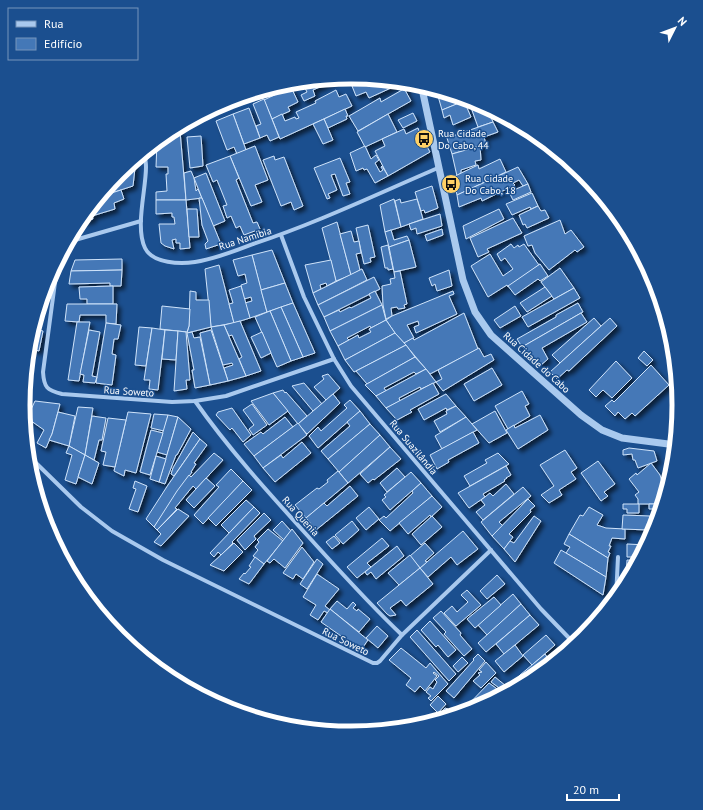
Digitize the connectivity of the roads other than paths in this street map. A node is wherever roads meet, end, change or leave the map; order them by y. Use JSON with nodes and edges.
{"nodes":[{"id":1,"x":423,"y":92,"type":"edge"},
{"id":2,"x":145,"y":159,"type":"edge"},
{"id":3,"x":438,"y":168,"type":"junction"},
{"id":4,"x":141,"y":220,"type":"junction"},
{"id":5,"x":281,"y":235,"type":"junction"},
{"id":6,"x":76,"y":240,"type":"edge"},
{"id":7,"x":56,"y":278,"type":"edge"},
{"id":8,"x":334,"y":359,"type":"junction"},
{"id":9,"x":194,"y":401,"type":"junction"},
{"id":10,"x":670,"y":444,"type":"edge"},
{"id":11,"x":35,"y":462,"type":"edge"},
{"id":12,"x":491,"y":550,"type":"junction"},
{"id":13,"x":618,"y":557,"type":"dead end"},
{"id":14,"x":617,"y":588,"type":"edge"},
{"id":15,"x":402,"y":635,"type":"junction"},
{"id":16,"x":571,"y":639,"type":"edge"}],
"edges":[{"from":1,"to":3,"type":"street","name":"Rua Cidade do Cabo"},
{"from":2,"to":4,"type":"street","name":"Rua Namíbia"},
{"from":3,"to":5,"type":"street","name":"Rua Namíbia"},
{"from":3,"to":10,"type":"street","name":"Rua Cidade do Cabo"},
{"from":4,"to":5,"type":"street","name":"Rua Namíbia"},
{"from":4,"to":6,"type":"street"},
{"from":5,"to":8,"type":"street","name":"Rua Suazilândia"},
{"from":7,"to":9,"type":"street","name":"Rua Soweto"},
{"from":8,"to":9,"type":"street","name":"Rua Soweto"},
{"from":8,"to":12,"type":"street","name":"Rua Suazilândia"},
{"from":9,"to":15,"type":"street","name":"Rua Quenia"},
{"from":11,"to":15,"type":"street","name":"Rua Soweto"},
{"from":12,"to":15,"type":"street"},
{"from":12,"to":16,"type":"street","name":"Rua Suazilândia"},
{"from":13,"to":14,"type":"street"}]}
